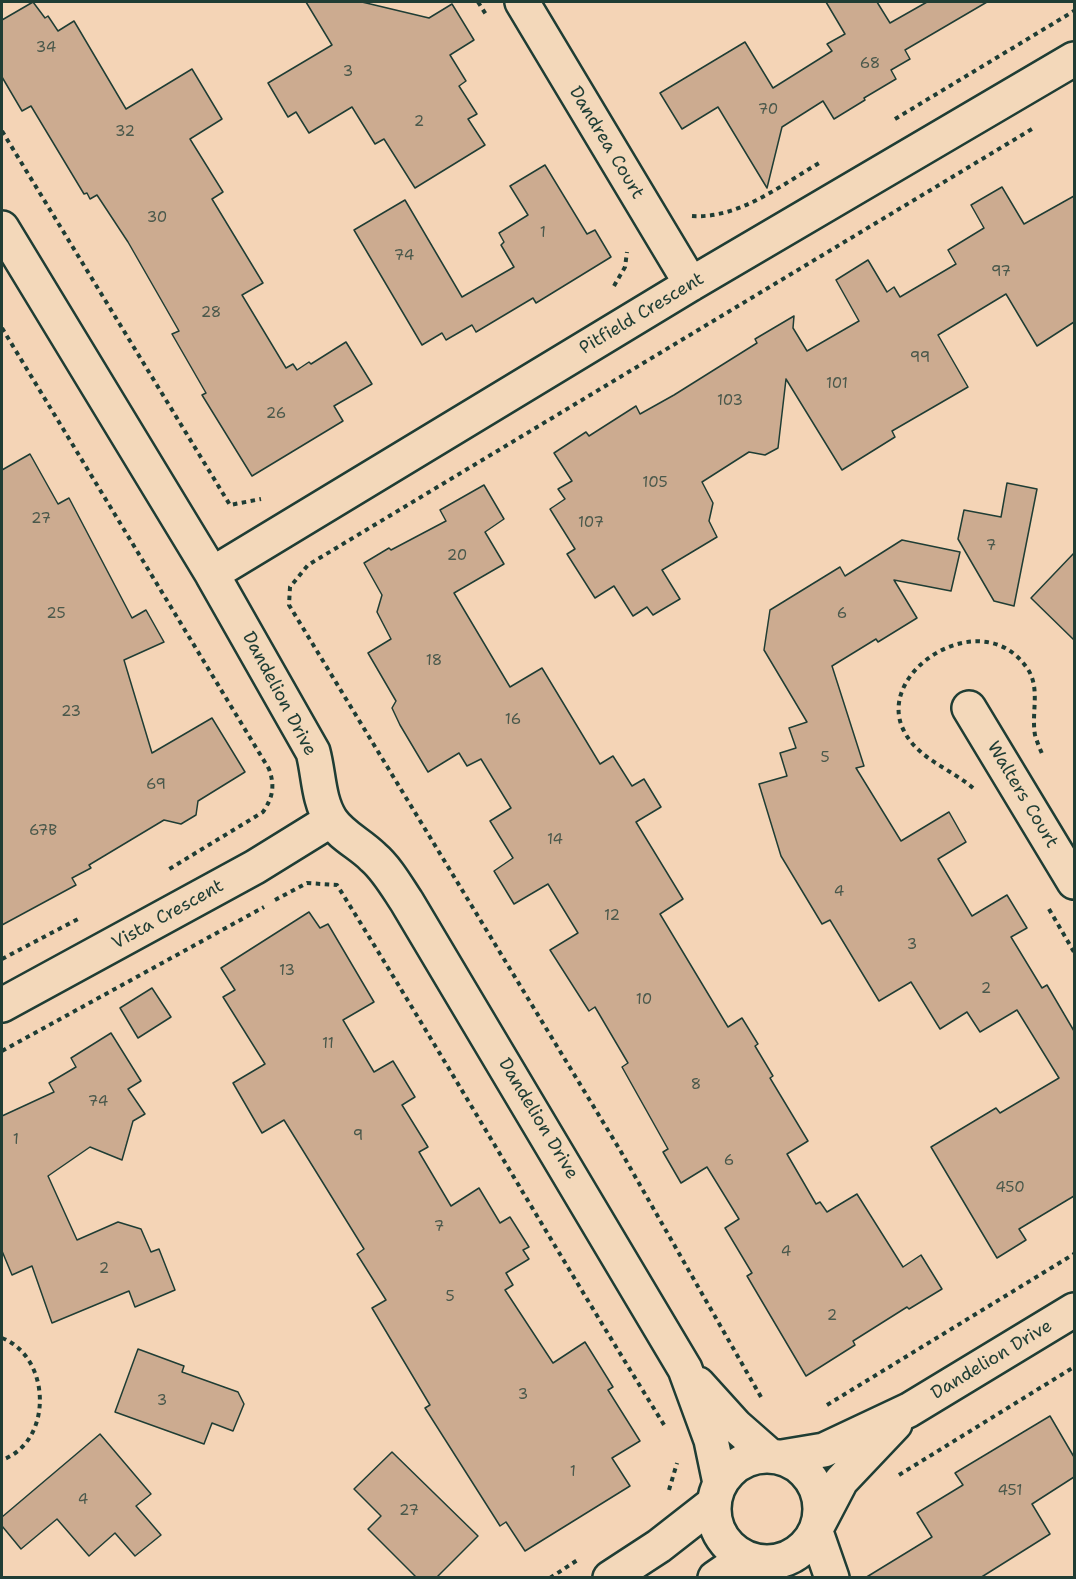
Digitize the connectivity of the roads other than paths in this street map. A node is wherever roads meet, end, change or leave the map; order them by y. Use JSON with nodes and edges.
{"nodes":[{"id":1,"x":522,"y":2,"type":"edge"},
{"id":2,"x":1074,"y":59,"type":"edge"},
{"id":3,"x":2,"y":228,"type":"edge"},
{"id":4,"x":691,"y":284,"type":"junction"},
{"id":5,"x":212,"y":574,"type":"junction"},
{"id":6,"x":969,"y":708,"type":"dead end"},
{"id":7,"x":331,"y":820,"type":"junction"},
{"id":8,"x":1074,"y":882,"type":"edge"},
{"id":9,"x":2,"y":1005,"type":"edge"},
{"id":10,"x":1074,"y":1310,"type":"edge"},
{"id":11,"x":685,"y":1369,"type":"junction"},
{"id":12,"x":909,"y":1410,"type":"junction"},
{"id":13,"x":776,"y":1456,"type":"junction"},
{"id":14,"x":717,"y":1493,"type":"junction"},
{"id":15,"x":818,"y":1527,"type":"junction"},
{"id":16,"x":762,"y":1566,"type":"edge"},
{"id":17,"x":610,"y":1578,"type":"edge"},
{"id":18,"x":716,"y":1578,"type":"edge"},
{"id":19,"x":832,"y":1578,"type":"edge"}],
"edges":[{"from":1,"to":4,"type":"street","name":"Dandrea Court"},
{"from":2,"to":4,"type":"street","name":"Pitfield Crescent"},
{"from":3,"to":5,"type":"street","name":"Dandelion Drive"},
{"from":4,"to":5,"type":"street","name":"Pitfield Crescent"},
{"from":5,"to":7,"type":"street","name":"Dandelion Drive"},
{"from":6,"to":8,"type":"street","name":"Walters Court"},
{"from":7,"to":9,"type":"street","name":"Vista Crescent"},
{"from":7,"to":11,"type":"street","name":"Dandelion Drive"},
{"from":10,"to":12,"type":"street","name":"Dandelion Drive"},
{"from":11,"to":13,"type":"street","name":"Dandelion Drive"},
{"from":11,"to":14,"type":"street","name":"Dandelion Drive"},
{"from":12,"to":13,"type":"street","name":"Dandelion Drive"},
{"from":12,"to":15,"type":"street","name":"Dandelion Drive"},
{"from":13,"to":14,"type":"street"},
{"from":13,"to":15,"type":"street"},
{"from":14,"to":16,"type":"street"},
{"from":14,"to":17,"type":"street"},
{"from":15,"to":16,"type":"street"},
{"from":15,"to":19,"type":"street"},
{"from":16,"to":18,"type":"street"}]}
